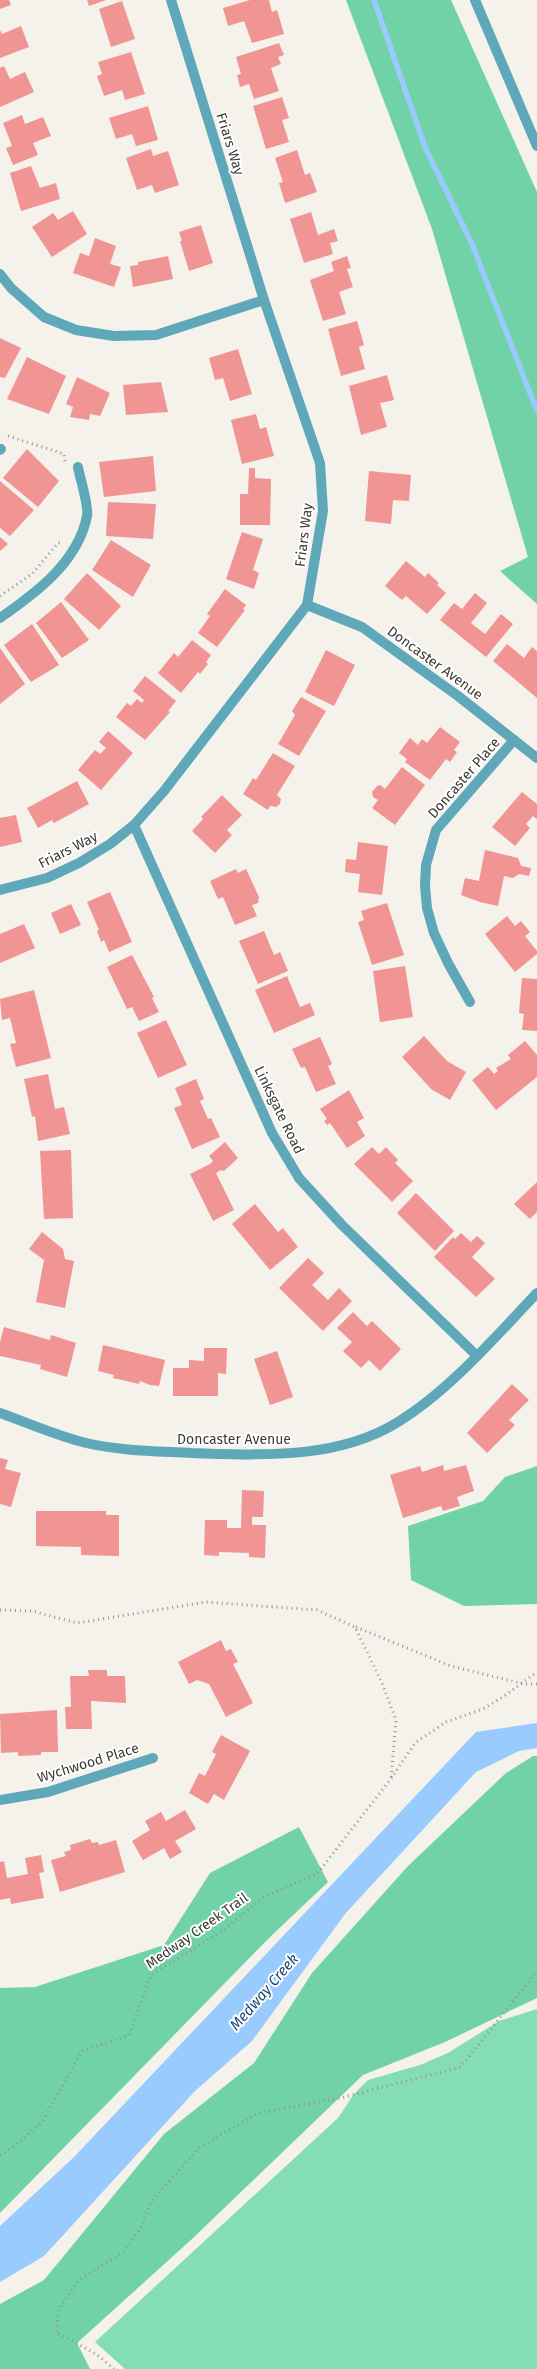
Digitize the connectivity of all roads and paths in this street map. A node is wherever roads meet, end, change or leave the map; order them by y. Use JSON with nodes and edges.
{"nodes":[{"id":1,"x":171,"y":0,"type":"edge"},
{"id":2,"x":475,"y":0,"type":"edge"},
{"id":3,"x":537,"y":146,"type":"edge"},
{"id":4,"x":0,"y":274,"type":"edge"},
{"id":5,"x":264,"y":300,"type":"junction"},
{"id":6,"x":0,"y":434,"type":"edge"},
{"id":7,"x":65,"y":464,"type":"dead end"},
{"id":8,"x":78,"y":467,"type":"dead end"},
{"id":9,"x":64,"y":541,"type":"dead end"},
{"id":10,"x":0,"y":596,"type":"edge"},
{"id":11,"x":307,"y":605,"type":"junction"},
{"id":12,"x":0,"y":618,"type":"edge"},
{"id":13,"x":514,"y":740,"type":"junction"},
{"id":14,"x":537,"y":758,"type":"edge"},
{"id":15,"x":134,"y":824,"type":"junction"},
{"id":16,"x":0,"y":890,"type":"edge"},
{"id":17,"x":470,"y":1002,"type":"dead end"},
{"id":18,"x":537,"y":1293,"type":"edge"},
{"id":19,"x":476,"y":1355,"type":"junction"},
{"id":20,"x":0,"y":1414,"type":"edge"},
{"id":21,"x":0,"y":1610,"type":"edge"},
{"id":22,"x":355,"y":1627,"type":"junction"},
{"id":23,"x":537,"y":1672,"type":"edge"},
{"id":24,"x":524,"y":1684,"type":"junction"},
{"id":25,"x":537,"y":1684,"type":"edge"},
{"id":26,"x":153,"y":1758,"type":"dead end"},
{"id":27,"x":390,"y":1780,"type":"junction"},
{"id":28,"x":0,"y":1800,"type":"edge"},
{"id":29,"x":537,"y":1971,"type":"edge"},
{"id":30,"x":0,"y":2155,"type":"edge"},
{"id":31,"x":114,"y":2369,"type":"edge"}],
"edges":[{"from":1,"to":5,"type":"street","name":"Friars Way"},
{"from":2,"to":3,"type":"street"},
{"from":4,"to":5,"type":"street"},
{"from":5,"to":11,"type":"street","name":"Friars Way"},
{"from":6,"to":7,"type":"path"},
{"from":8,"to":12,"type":"street"},
{"from":9,"to":10,"type":"path"},
{"from":11,"to":13,"type":"street","name":"Doncaster Avenue"},
{"from":11,"to":15,"type":"street","name":"Friars Way"},
{"from":13,"to":14,"type":"street","name":"Doncaster Avenue"},
{"from":13,"to":17,"type":"street","name":"Doncaster Place"},
{"from":15,"to":16,"type":"street","name":"Friars Way"},
{"from":15,"to":19,"type":"street","name":"Linksgate Road"},
{"from":18,"to":19,"type":"street","name":"Doncaster Avenue"},
{"from":19,"to":20,"type":"street","name":"Doncaster Avenue"},
{"from":21,"to":22,"type":"path"},
{"from":22,"to":24,"type":"path"},
{"from":22,"to":27,"type":"path"},
{"from":23,"to":24,"type":"path"},
{"from":24,"to":25,"type":"path"},
{"from":24,"to":27,"type":"path"},
{"from":26,"to":28,"type":"street","name":"Wychwood Place"},
{"from":27,"to":30,"type":"path","name":"Medway Creek Trail"},
{"from":29,"to":31,"type":"path"}]}
